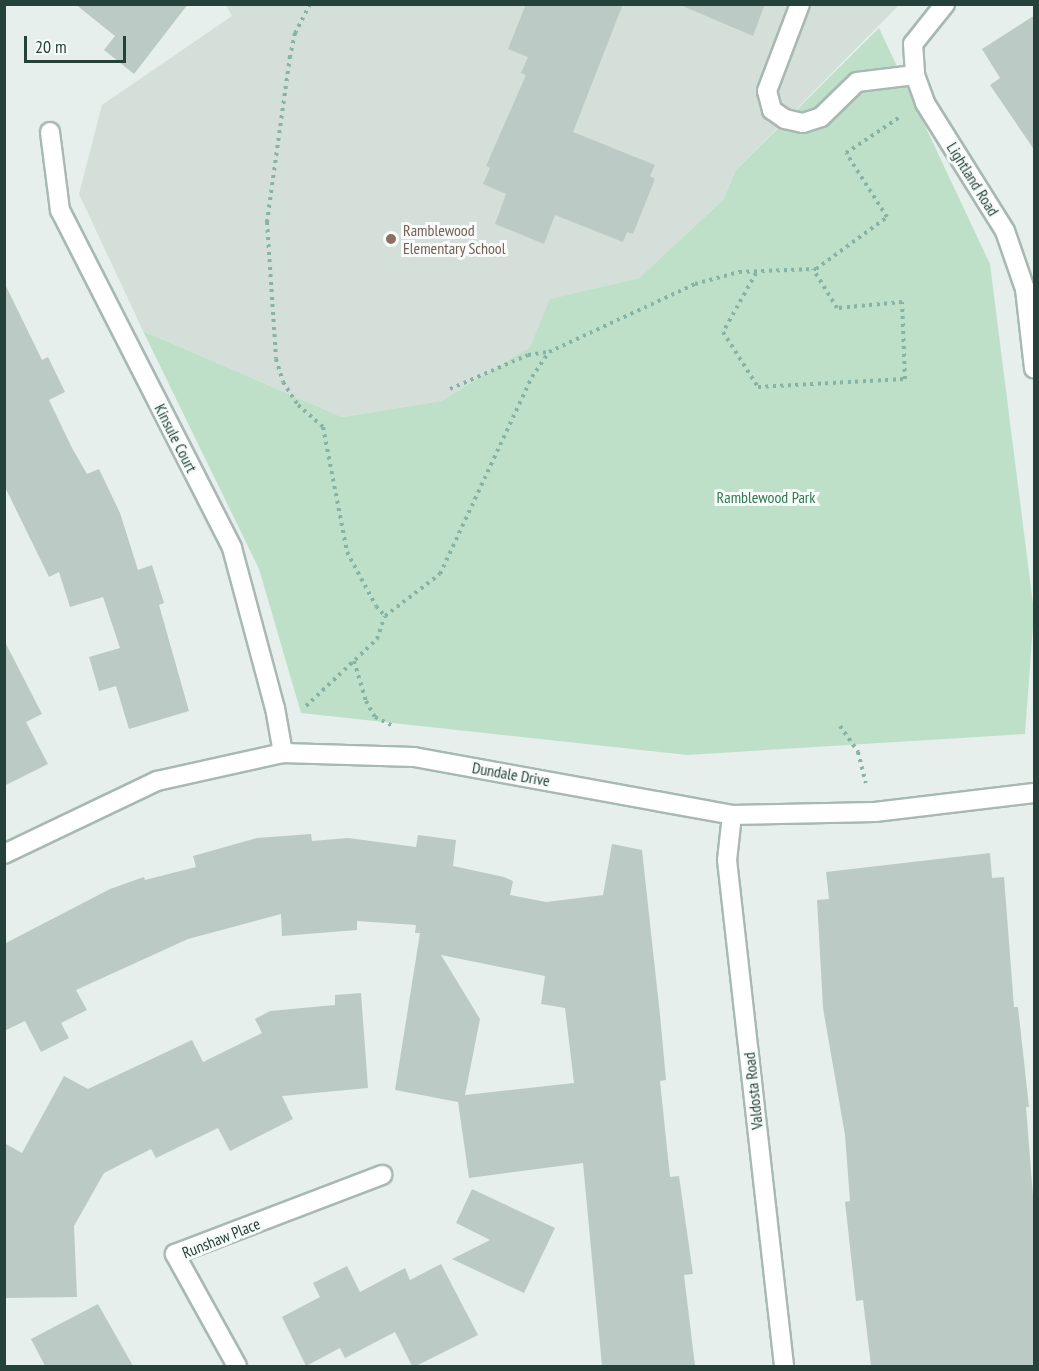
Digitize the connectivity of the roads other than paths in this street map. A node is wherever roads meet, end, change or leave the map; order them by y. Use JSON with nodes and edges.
{"nodes":[{"id":1,"x":800,"y":4,"type":"edge"},
{"id":2,"x":945,"y":4,"type":"edge"},
{"id":3,"x":915,"y":75,"type":"junction"},
{"id":4,"x":51,"y":132,"type":"dead end"},
{"id":5,"x":1035,"y":368,"type":"edge"},
{"id":6,"x":283,"y":753,"type":"junction"},
{"id":7,"x":1035,"y":793,"type":"edge"},
{"id":8,"x":732,"y":815,"type":"junction"},
{"id":9,"x":4,"y":854,"type":"edge"},
{"id":10,"x":382,"y":1175,"type":"dead end"},
{"id":11,"x":237,"y":1366,"type":"edge"},
{"id":12,"x":784,"y":1366,"type":"edge"}],
"edges":[{"from":1,"to":3,"type":"street"},
{"from":2,"to":3,"type":"street","name":"Lightland Road"},
{"from":3,"to":5,"type":"street","name":"Lightland Road"},
{"from":4,"to":6,"type":"street","name":"Kinsule Court"},
{"from":6,"to":8,"type":"street","name":"Dundale Drive"},
{"from":6,"to":9,"type":"street","name":"Dundale Drive"},
{"from":7,"to":8,"type":"street","name":"Dundale Drive"},
{"from":8,"to":12,"type":"street","name":"Valdosta Road"},
{"from":10,"to":11,"type":"street","name":"Runshaw Place"}]}
